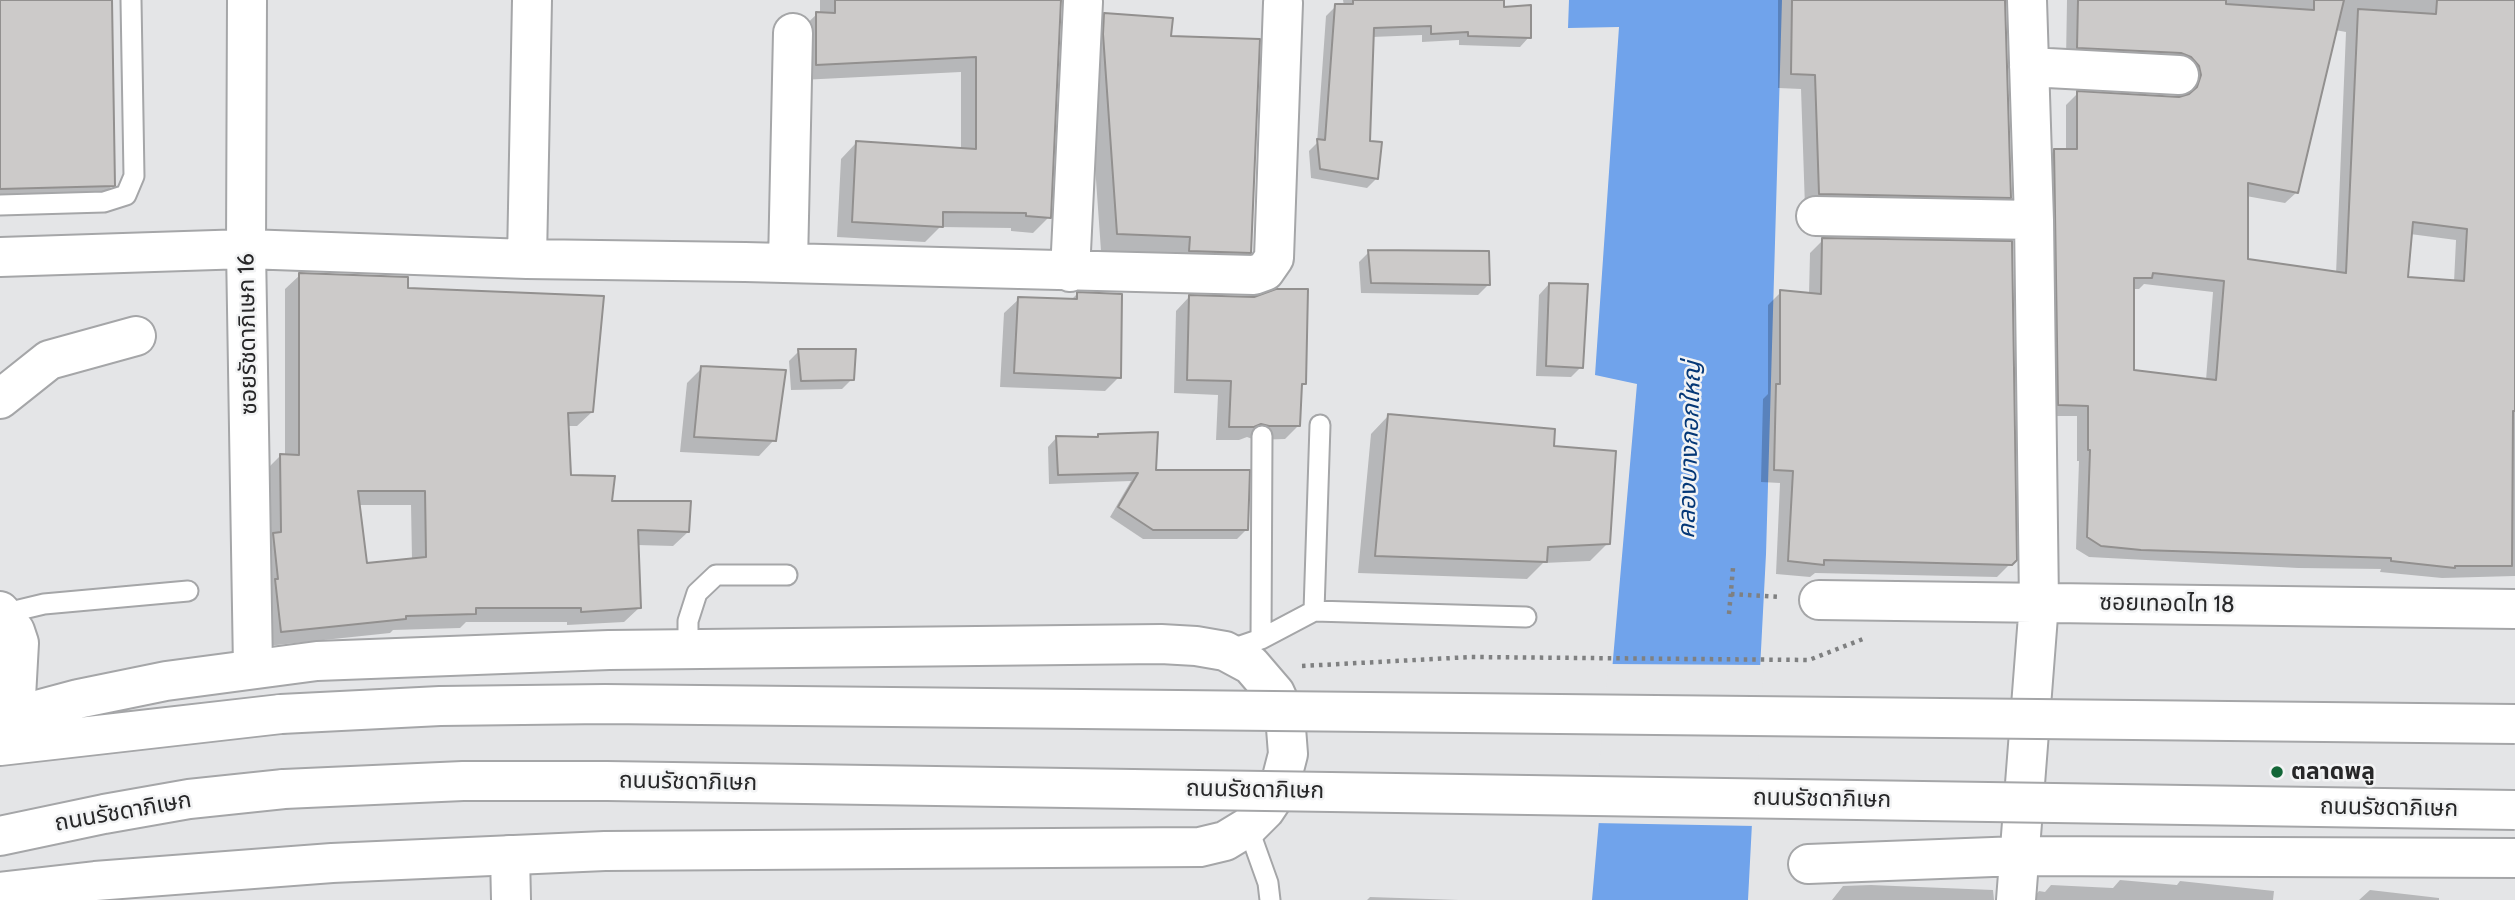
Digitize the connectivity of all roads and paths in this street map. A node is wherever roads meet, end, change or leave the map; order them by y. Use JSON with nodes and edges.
{"nodes":[{"id":1,"x":131,"y":0,"type":"edge"},
{"id":2,"x":247,"y":0,"type":"edge"},
{"id":3,"x":532,"y":0,"type":"edge"},
{"id":4,"x":2027,"y":0,"type":"edge"},
{"id":5,"x":1083,"y":2,"type":"dead end"},
{"id":6,"x":1283,"y":3,"type":"dead end"},
{"id":7,"x":793,"y":33,"type":"dead end"},
{"id":8,"x":2029,"y":67,"type":"junction"},
{"id":9,"x":2179,"y":75,"type":"dead end"},
{"id":10,"x":0,"y":205,"type":"edge"},
{"id":11,"x":1816,"y":216,"type":"dead end"},
{"id":12,"x":2034,"y":220,"type":"junction"},
{"id":13,"x":246,"y":249,"type":"junction"},
{"id":14,"x":0,"y":257,"type":"edge"},
{"id":15,"x":527,"y":260,"type":"junction"},
{"id":16,"x":788,"y":263,"type":"junction"},
{"id":17,"x":1070,"y":272,"type":"junction"},
{"id":18,"x":136,"y":336,"type":"dead end"},
{"id":19,"x":0,"y":399,"type":"edge"},
{"id":20,"x":1320,"y":425,"type":"dead end"},
{"id":21,"x":1262,"y":436,"type":"dead end"},
{"id":22,"x":1734,"y":568,"type":"dead end"},
{"id":23,"x":788,"y":575,"type":"dead end"},
{"id":24,"x":188,"y":591,"type":"dead end"},
{"id":25,"x":1731,"y":594,"type":"junction"},
{"id":26,"x":1781,"y":597,"type":"dead end"},
{"id":27,"x":1819,"y":600,"type":"dead end"},
{"id":28,"x":2039,"y":603,"type":"junction"},
{"id":29,"x":2515,"y":609,"type":"edge"},
{"id":30,"x":1314,"y":611,"type":"junction"},
{"id":31,"x":1,"y":612,"type":"edge"},
{"id":32,"x":1729,"y":614,"type":"dead end"},
{"id":33,"x":1526,"y":617,"type":"dead end"},
{"id":34,"x":1870,"y":636,"type":"dead end"},
{"id":35,"x":688,"y":649,"type":"junction"},
{"id":36,"x":1247,"y":653,"type":"junction"},
{"id":37,"x":253,"y":668,"type":"junction"},
{"id":38,"x":2515,"y":724,"type":"edge"},
{"id":39,"x":5,"y":727,"type":"edge"},
{"id":40,"x":2515,"y":810,"type":"edge"},
{"id":41,"x":1248,"y":827,"type":"junction"},
{"id":42,"x":0,"y":836,"type":"edge"},
{"id":43,"x":510,"y":855,"type":"junction"},
{"id":44,"x":2019,"y":856,"type":"junction"},
{"id":45,"x":2515,"y":858,"type":"edge"},
{"id":46,"x":1808,"y":864,"type":"dead end"},
{"id":47,"x":0,"y":892,"type":"edge"},
{"id":48,"x":511,"y":900,"type":"edge"},
{"id":49,"x":1270,"y":900,"type":"edge"},
{"id":50,"x":2016,"y":900,"type":"edge"}],
"edges":[{"from":1,"to":10,"type":"lane"},
{"from":2,"to":13,"type":"main road","name":"ซอยรัชดาภิเษก 16"},
{"from":3,"to":15,"type":"main road"},
{"from":4,"to":8,"type":"main road"},
{"from":5,"to":17,"type":"main road"},
{"from":6,"to":17,"type":"main road"},
{"from":7,"to":16,"type":"main road"},
{"from":8,"to":9,"type":"main road"},
{"from":8,"to":12,"type":"main road"},
{"from":11,"to":12,"type":"main road"},
{"from":12,"to":28,"type":"main road"},
{"from":13,"to":14,"type":"main road"},
{"from":13,"to":15,"type":"main road"},
{"from":13,"to":37,"type":"main road","name":"ซอยรัชดาภิเษก 16"},
{"from":15,"to":16,"type":"main road"},
{"from":16,"to":17,"type":"main road"},
{"from":18,"to":19,"type":"main road"},
{"from":20,"to":30,"type":"lane"},
{"from":21,"to":36,"type":"lane"},
{"from":22,"to":25,"type":"path"},
{"from":23,"to":35,"type":"lane"},
{"from":24,"to":31,"type":"lane"},
{"from":25,"to":26,"type":"path"},
{"from":25,"to":32,"type":"path"},
{"from":27,"to":28,"type":"main road","name":"ซอยเทอดไท 18"},
{"from":28,"to":29,"type":"main road","name":"ซอยเทอดไท 18"},
{"from":28,"to":44,"type":"main road"},
{"from":30,"to":33,"type":"lane"},
{"from":30,"to":36,"type":"lane"},
{"from":31,"to":39,"type":"main road"},
{"from":34,"to":36,"type":"path"},
{"from":35,"to":36,"type":"main road"},
{"from":35,"to":37,"type":"main road"},
{"from":36,"to":41,"type":"main road"},
{"from":37,"to":39,"type":"main road"},
{"from":38,"to":39,"type":"main road","bridge":true},
{"from":40,"to":42,"type":"main road","name":"ถนนรัชดาภิเษก","bridge":true},
{"from":41,"to":43,"type":"main road"},
{"from":41,"to":49,"type":"lane"},
{"from":43,"to":47,"type":"main road"},
{"from":43,"to":48,"type":"main road"},
{"from":44,"to":45,"type":"main road"},
{"from":44,"to":46,"type":"main road"},
{"from":44,"to":50,"type":"main road"}]}
